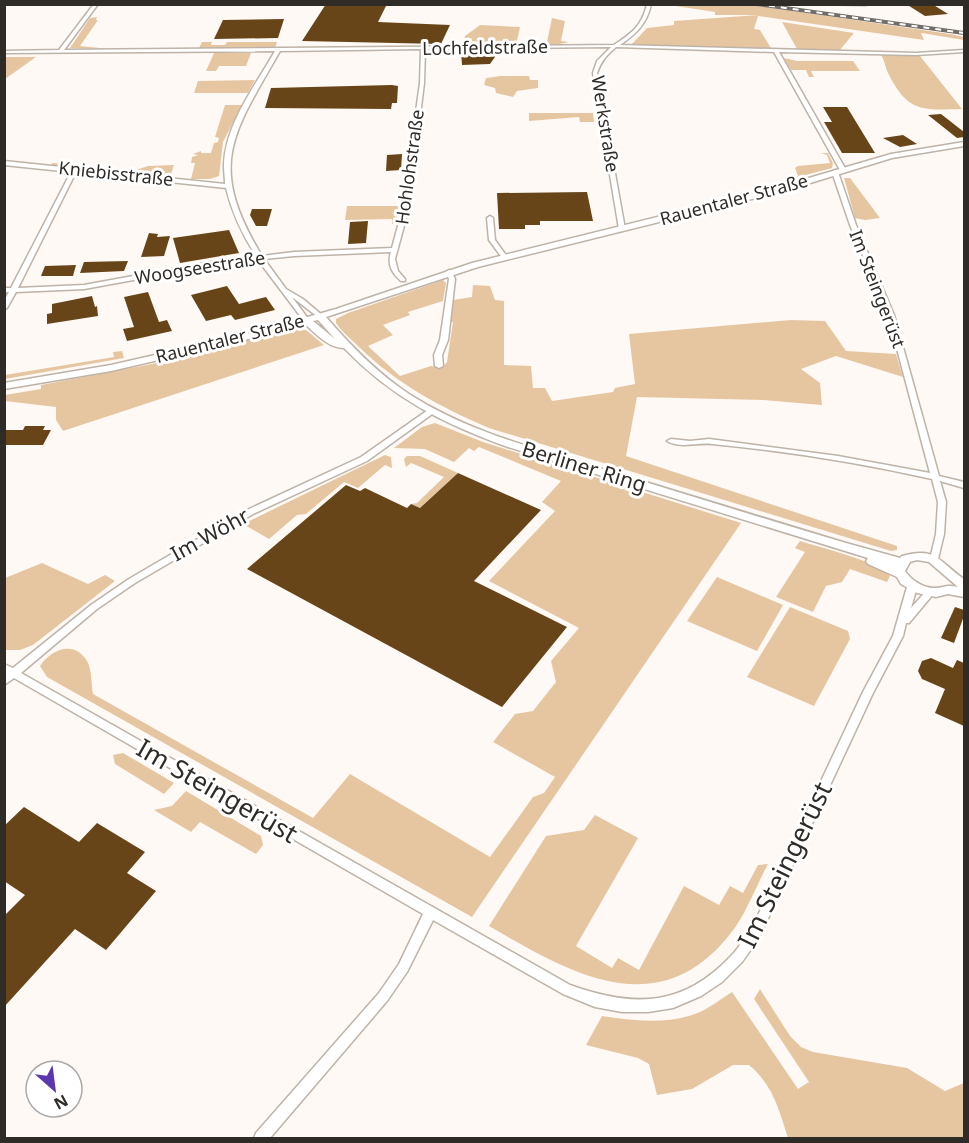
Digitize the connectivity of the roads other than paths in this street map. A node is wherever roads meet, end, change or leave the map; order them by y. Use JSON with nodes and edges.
{"nodes":[{"id":1,"x":96,"y":4,"type":"edge"},
{"id":2,"x":649,"y":4,"type":"edge"},
{"id":3,"x":812,"y":4,"type":"edge"},
{"id":4,"x":866,"y":4,"type":"edge"},
{"id":5,"x":616,"y":46,"type":"junction"},
{"id":6,"x":423,"y":48,"type":"junction"},
{"id":7,"x":278,"y":50,"type":"junction"},
{"id":8,"x":776,"y":51,"type":"junction"},
{"id":9,"x":964,"y":51,"type":"edge"},
{"id":10,"x":4,"y":52,"type":"edge"},
{"id":11,"x":60,"y":52,"type":"junction"},
{"id":12,"x":964,"y":144,"type":"edge"},
{"id":13,"x":4,"y":163,"type":"edge"},
{"id":14,"x":843,"y":170,"type":"junction"},
{"id":15,"x":75,"y":171,"type":"junction"},
{"id":16,"x":835,"y":172,"type":"junction"},
{"id":17,"x":227,"y":186,"type":"junction"},
{"id":18,"x":490,"y":218,"type":"dead end"},
{"id":19,"x":622,"y":229,"type":"junction"},
{"id":20,"x":395,"y":250,"type":"junction"},
{"id":21,"x":261,"y":257,"type":"junction"},
{"id":22,"x":505,"y":258,"type":"junction"},
{"id":23,"x":449,"y":272,"type":"junction"},
{"id":24,"x":403,"y":280,"type":"dead end"},
{"id":25,"x":4,"y":290,"type":"edge"},
{"id":26,"x":15,"y":290,"type":"junction"},
{"id":27,"x":286,"y":291,"type":"junction"},
{"id":28,"x":4,"y":308,"type":"edge"},
{"id":29,"x":320,"y":316,"type":"junction"},
{"id":30,"x":306,"y":320,"type":"junction"},
{"id":31,"x":344,"y":347,"type":"junction"},
{"id":32,"x":439,"y":366,"type":"dead end"},
{"id":33,"x":4,"y":386,"type":"edge"},
{"id":34,"x":431,"y":412,"type":"junction"},
{"id":35,"x":671,"y":441,"type":"dead end"},
{"id":36,"x":934,"y":476,"type":"junction"},
{"id":37,"x":964,"y":485,"type":"edge"},
{"id":38,"x":934,"y":559,"type":"junction"},
{"id":39,"x":902,"y":568,"type":"junction"},
{"id":40,"x":950,"y":584,"type":"junction"},
{"id":41,"x":964,"y":585,"type":"edge"},
{"id":42,"x":912,"y":586,"type":"junction"},
{"id":43,"x":930,"y":592,"type":"junction"},
{"id":44,"x":964,"y":594,"type":"edge"},
{"id":45,"x":904,"y":622,"type":"junction"},
{"id":46,"x":8,"y":674,"type":"edge"},
{"id":47,"x":430,"y":913,"type":"junction"},
{"id":48,"x":261,"y":1138,"type":"edge"}],
"edges":[{"from":1,"to":11,"type":"street"},
{"from":2,"to":5,"type":"street","name":"Werkstraße"},
{"from":3,"to":4,"type":"street"},
{"from":5,"to":6,"type":"street","name":"Lochfeldstraße"},
{"from":5,"to":8,"type":"street","name":"Lochfeldstraße"},
{"from":5,"to":19,"type":"street","name":"Werkstraße"},
{"from":6,"to":7,"type":"street","name":"Lochfeldstraße"},
{"from":6,"to":20,"type":"street","name":"Hohlohstraße"},
{"from":7,"to":11,"type":"street","name":"Lochfeldstraße"},
{"from":7,"to":17,"type":"street","name":"Berliner Ring"},
{"from":8,"to":9,"type":"street","name":"Lochfeldstraße"},
{"from":8,"to":14,"type":"street"},
{"from":10,"to":11,"type":"street","name":"Lochfeldstraße"},
{"from":12,"to":14,"type":"street","name":"Rauentaler Straße"},
{"from":13,"to":15,"type":"street","name":"Kniebisstraße"},
{"from":14,"to":16,"type":"street","name":"Rauentaler Straße"},
{"from":15,"to":17,"type":"street","name":"Kniebisstraße"},
{"from":15,"to":26,"type":"street"},
{"from":16,"to":19,"type":"street","name":"Rauentaler Straße"},
{"from":16,"to":36,"type":"street","name":"Im Steingerüst"},
{"from":17,"to":21,"type":"street","name":"Berliner Ring"},
{"from":18,"to":22,"type":"street"},
{"from":19,"to":22,"type":"street","name":"Rauentaler Straße"},
{"from":20,"to":21,"type":"street","name":"Woogseestraße"},
{"from":20,"to":24,"type":"street","name":"Hohlohstraße"},
{"from":21,"to":26,"type":"street","name":"Woogseestraße"},
{"from":21,"to":27,"type":"street","name":"Berliner Ring"},
{"from":22,"to":23,"type":"street","name":"Rauentaler Straße"},
{"from":23,"to":29,"type":"street","name":"Rauentaler Straße"},
{"from":23,"to":32,"type":"street"},
{"from":25,"to":26,"type":"street","name":"Woogseestraße"},
{"from":26,"to":28,"type":"street"},
{"from":27,"to":29,"type":"street","name":"Berliner Ring"},
{"from":27,"to":30,"type":"street","name":"Berliner Ring"},
{"from":29,"to":30,"type":"street","name":"Rauentaler Straße"},
{"from":29,"to":31,"type":"street","name":"Berliner Ring"},
{"from":30,"to":31,"type":"street","name":"Berliner Ring"},
{"from":30,"to":33,"type":"street","name":"Rauentaler Straße"},
{"from":31,"to":34,"type":"street","name":"Berliner Ring"},
{"from":34,"to":39,"type":"street","name":"Berliner Ring"},
{"from":34,"to":46,"type":"street","name":"Im Wöhr"},
{"from":35,"to":36,"type":"street"},
{"from":36,"to":37,"type":"street"},
{"from":36,"to":38,"type":"street","name":"Im Steingerüst"},
{"from":38,"to":39,"type":"street"},
{"from":38,"to":40,"type":"street"},
{"from":39,"to":42,"type":"street","name":"Berliner Ring"},
{"from":40,"to":41,"type":"street"},
{"from":40,"to":43,"type":"street","name":"Berliner Ring"},
{"from":40,"to":44,"type":"street","name":"Berliner Ring"},
{"from":42,"to":43,"type":"street","name":"Berliner Ring"},
{"from":42,"to":45,"type":"street","name":"Im Steingerüst"},
{"from":43,"to":45,"type":"street","name":"Im Steingerüst"},
{"from":45,"to":47,"type":"street","name":"Im Steingerüst"},
{"from":46,"to":47,"type":"street","name":"Im Steingerüst"},
{"from":47,"to":48,"type":"street"}]}
